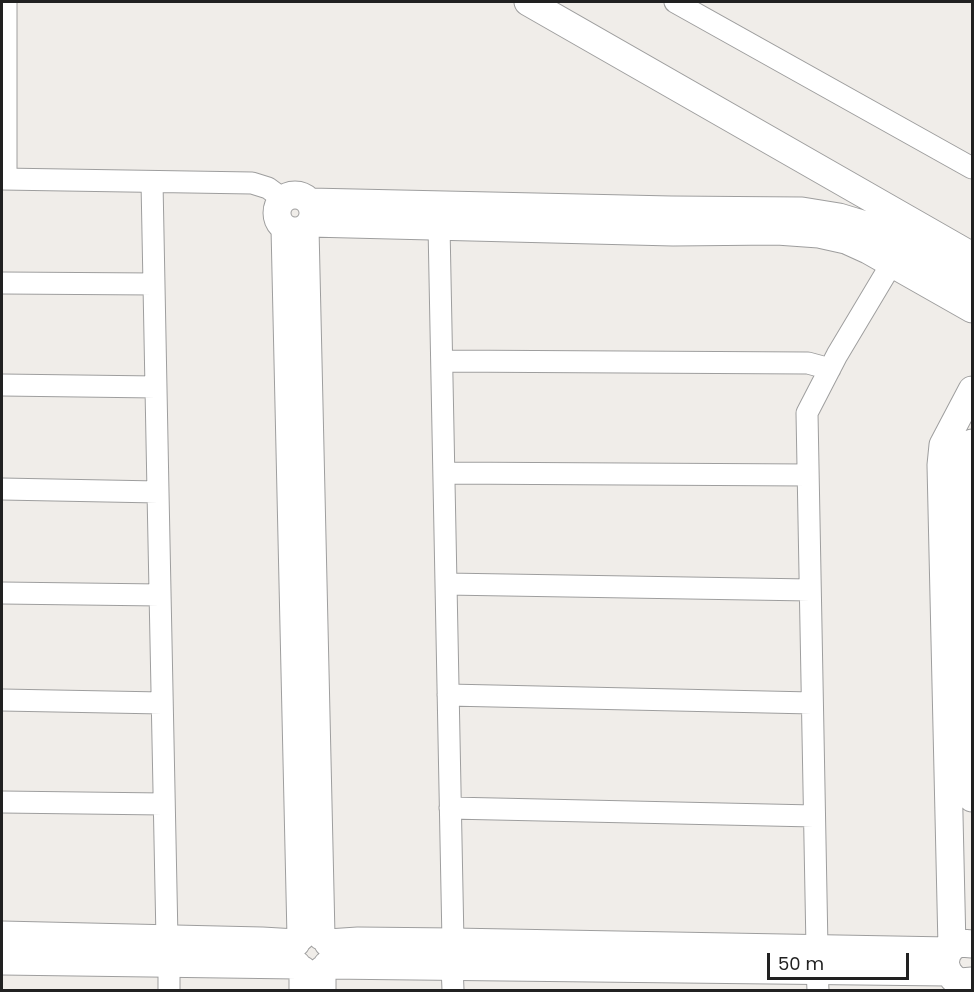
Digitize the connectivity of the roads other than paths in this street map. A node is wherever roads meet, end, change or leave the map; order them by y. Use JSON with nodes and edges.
{"nodes":[{"id":1,"x":6,"y":2,"type":"edge"},
{"id":2,"x":528,"y":2,"type":"edge"},
{"id":3,"x":675,"y":2,"type":"edge"},
{"id":4,"x":4,"y":69,"type":"edge"},
{"id":5,"x":972,"y":168,"type":"edge"},
{"id":6,"x":4,"y":179,"type":"edge"},
{"id":7,"x":152,"y":182,"type":"junction"},
{"id":8,"x":283,"y":199,"type":"joint"},
{"id":9,"x":302,"y":220,"type":"junction"},
{"id":10,"x":672,"y":221,"type":"junction"},
{"id":11,"x":439,"y":226,"type":"junction"},
{"id":12,"x":972,"y":256,"type":"edge"},
{"id":13,"x":892,"y":263,"type":"junction"},
{"id":14,"x":2,"y":282,"type":"edge"},
{"id":15,"x":154,"y":284,"type":"junction"},
{"id":16,"x":972,"y":284,"type":"edge"},
{"id":17,"x":972,"y":309,"type":"edge"},
{"id":18,"x":442,"y":361,"type":"junction"},
{"id":19,"x":830,"y":369,"type":"junction"},
{"id":20,"x":2,"y":385,"type":"edge"},
{"id":21,"x":156,"y":387,"type":"junction"},
{"id":22,"x":972,"y":390,"type":"edge"},
{"id":23,"x":972,"y":443,"type":"edge"},
{"id":24,"x":444,"y":473,"type":"junction"},
{"id":25,"x":807,"y":475,"type":"junction"},
{"id":26,"x":2,"y":489,"type":"edge"},
{"id":27,"x":158,"y":492,"type":"junction"},
{"id":28,"x":446,"y":584,"type":"junction"},
{"id":29,"x":810,"y":590,"type":"junction"},
{"id":30,"x":2,"y":592,"type":"edge"},
{"id":31,"x":160,"y":595,"type":"junction"},
{"id":32,"x":448,"y":695,"type":"junction"},
{"id":33,"x":2,"y":700,"type":"edge"},
{"id":34,"x":162,"y":703,"type":"junction"},
{"id":35,"x":812,"y":703,"type":"junction"},
{"id":36,"x":972,"y":798,"type":"edge"},
{"id":37,"x":2,"y":802,"type":"edge"},
{"id":38,"x":163,"y":804,"type":"junction"},
{"id":39,"x":450,"y":808,"type":"junction"},
{"id":40,"x":814,"y":816,"type":"junction"},
{"id":41,"x":4,"y":948,"type":"edge"},
{"id":42,"x":168,"y":951,"type":"junction"},
{"id":43,"x":312,"y":961,"type":"edge"},
{"id":44,"x":452,"y":966,"type":"edge"},
{"id":45,"x":957,"y":966,"type":"edge"},
{"id":46,"x":817,"y":970,"type":"edge"},
{"id":47,"x":169,"y":990,"type":"edge"}],
"edges":[{"from":1,"to":4,"type":"street"},
{"from":2,"to":12,"type":"street"},
{"from":3,"to":5,"type":"street"},
{"from":4,"to":6,"type":"street"},
{"from":6,"to":7,"type":"street"},
{"from":7,"to":8,"type":"street"},
{"from":7,"to":15,"type":"street"},
{"from":8,"to":9,"type":"street"},
{"from":9,"to":10,"type":"street"},
{"from":9,"to":11,"type":"street"},
{"from":9,"to":43,"type":"street"},
{"from":10,"to":11,"type":"street"},
{"from":10,"to":13,"type":"street"},
{"from":10,"to":16,"type":"street"},
{"from":11,"to":18,"type":"street"},
{"from":13,"to":17,"type":"street"},
{"from":13,"to":19,"type":"street"},
{"from":14,"to":15,"type":"street"},
{"from":15,"to":21,"type":"street"},
{"from":18,"to":19,"type":"street"},
{"from":18,"to":24,"type":"street"},
{"from":19,"to":25,"type":"street"},
{"from":20,"to":21,"type":"street"},
{"from":21,"to":27,"type":"street"},
{"from":22,"to":45,"type":"street"},
{"from":23,"to":36,"type":"street"},
{"from":24,"to":25,"type":"street"},
{"from":24,"to":28,"type":"street"},
{"from":25,"to":29,"type":"street"},
{"from":26,"to":27,"type":"street"},
{"from":27,"to":31,"type":"street"},
{"from":28,"to":29,"type":"street"},
{"from":28,"to":32,"type":"street"},
{"from":29,"to":35,"type":"street"},
{"from":30,"to":31,"type":"street"},
{"from":31,"to":34,"type":"street"},
{"from":32,"to":35,"type":"street"},
{"from":32,"to":39,"type":"street"},
{"from":33,"to":34,"type":"street"},
{"from":34,"to":38,"type":"street"},
{"from":35,"to":40,"type":"street"},
{"from":37,"to":38,"type":"street"},
{"from":38,"to":42,"type":"street"},
{"from":39,"to":40,"type":"street"},
{"from":39,"to":44,"type":"street"},
{"from":40,"to":46,"type":"street"},
{"from":41,"to":42,"type":"street"},
{"from":42,"to":43,"type":"street"},
{"from":42,"to":47,"type":"street"},
{"from":43,"to":44,"type":"street"},
{"from":44,"to":46,"type":"street"},
{"from":45,"to":46,"type":"street"}]}
